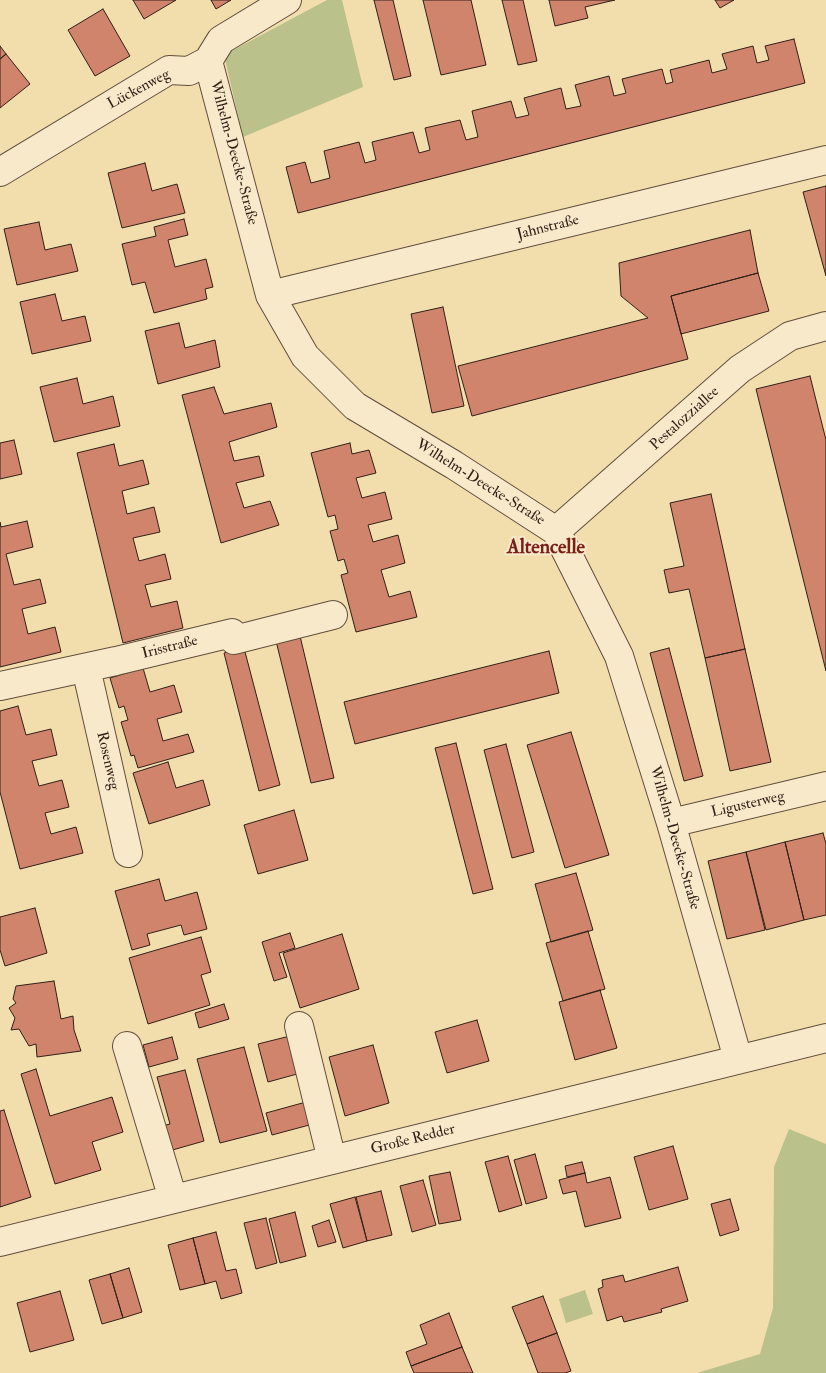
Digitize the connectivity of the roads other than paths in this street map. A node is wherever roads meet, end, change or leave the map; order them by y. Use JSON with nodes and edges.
{"nodes":[{"id":1,"x":287,"y":0,"type":"edge"},
{"id":2,"x":208,"y":61,"type":"junction"},
{"id":3,"x":826,"y":160,"type":"edge"},
{"id":4,"x":4,"y":162,"type":"edge"},
{"id":5,"x":270,"y":295,"type":"junction"},
{"id":6,"x":826,"y":326,"type":"edge"},
{"id":7,"x":556,"y":531,"type":"junction"},
{"id":8,"x":333,"y":615,"type":"dead end"},
{"id":9,"x":86,"y":668,"type":"junction"},
{"id":10,"x":0,"y":686,"type":"edge"},
{"id":11,"x":826,"y":786,"type":"edge"},
{"id":12,"x":670,"y":823,"type":"junction"},
{"id":13,"x":128,"y":854,"type":"dead end"},
{"id":14,"x":299,"y":1026,"type":"dead end"},
{"id":15,"x":826,"y":1038,"type":"edge"},
{"id":16,"x":127,"y":1046,"type":"dead end"},
{"id":17,"x":738,"y":1060,"type":"junction"},
{"id":18,"x":332,"y":1160,"type":"junction"},
{"id":19,"x":173,"y":1200,"type":"junction"},
{"id":20,"x":0,"y":1242,"type":"edge"}],
"edges":[{"from":1,"to":2,"type":"street"},
{"from":2,"to":4,"type":"street","name":"Lückenweg"},
{"from":2,"to":5,"type":"street","name":"Wilhelm-Deecke-Straße"},
{"from":3,"to":5,"type":"street","name":"Jahnstraße"},
{"from":5,"to":7,"type":"street","name":"Wilhelm-Deecke-Straße"},
{"from":6,"to":7,"type":"street","name":"Pestalozziallee"},
{"from":7,"to":12,"type":"street","name":"Wilhelm-Deecke-Straße"},
{"from":8,"to":9,"type":"street","name":"Irisstraße"},
{"from":9,"to":10,"type":"street","name":"Irisstraße"},
{"from":9,"to":13,"type":"street","name":"Rosenweg"},
{"from":11,"to":12,"type":"street","name":"Ligusterweg"},
{"from":12,"to":17,"type":"street","name":"Wilhelm-Deecke-Straße"},
{"from":14,"to":18,"type":"street"},
{"from":15,"to":17,"type":"street","name":"Große Redder"},
{"from":16,"to":19,"type":"street"},
{"from":17,"to":18,"type":"street","name":"Große Redder"},
{"from":18,"to":19,"type":"street","name":"Große Redder"},
{"from":19,"to":20,"type":"street","name":"Große Redder"}]}
